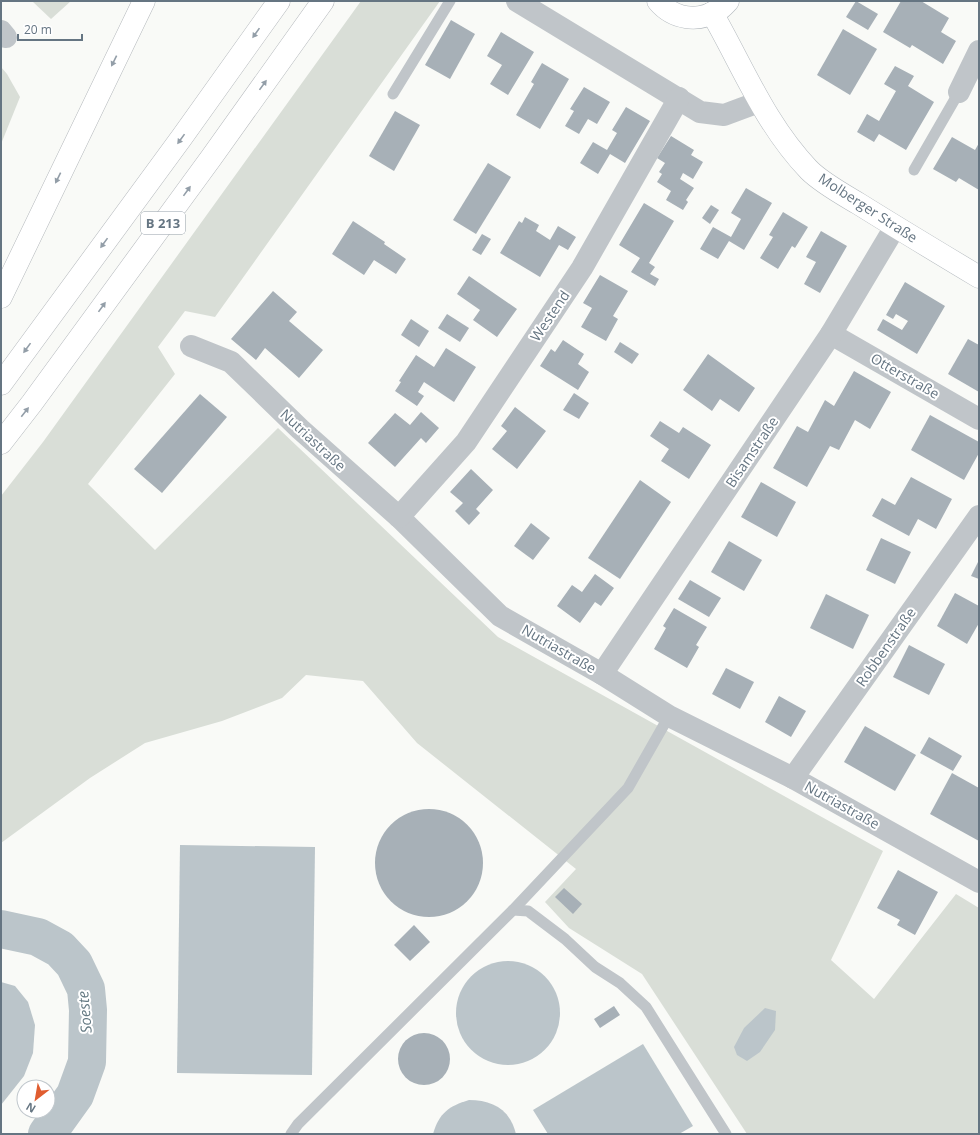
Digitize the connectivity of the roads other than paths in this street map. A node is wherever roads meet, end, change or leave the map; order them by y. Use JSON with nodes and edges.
{"nodes":[{"id":1,"x":144,"y":1,"type":"edge"},
{"id":2,"x":279,"y":1,"type":"edge"},
{"id":3,"x":323,"y":1,"type":"edge"},
{"id":4,"x":450,"y":1,"type":"edge"},
{"id":5,"x":517,"y":1,"type":"edge"},
{"id":6,"x":658,"y":1,"type":"edge"},
{"id":7,"x":720,"y":7,"type":"edge"},
{"id":8,"x":979,"y":51,"type":"edge"},
{"id":9,"x":959,"y":92,"type":"joint"},
{"id":10,"x":393,"y":94,"type":"dead end"},
{"id":11,"x":678,"y":98,"type":"junction"},
{"id":12,"x":759,"y":102,"type":"junction"},
{"id":13,"x":914,"y":170,"type":"dead end"},
{"id":14,"x":895,"y":227,"type":"junction"},
{"id":15,"x":979,"y":277,"type":"edge"},
{"id":16,"x":1,"y":297,"type":"edge"},
{"id":17,"x":831,"y":334,"type":"junction"},
{"id":18,"x":191,"y":346,"type":"dead end"},
{"id":19,"x":1,"y":384,"type":"edge"},
{"id":20,"x":979,"y":419,"type":"edge"},
{"id":21,"x":1,"y":443,"type":"edge"},
{"id":22,"x":979,"y":516,"type":"edge"},
{"id":23,"x":399,"y":517,"type":"junction"},
{"id":24,"x":602,"y":674,"type":"junction"},
{"id":25,"x":669,"y":716,"type":"junction"},
{"id":26,"x":793,"y":778,"type":"junction"},
{"id":27,"x":979,"y":882,"type":"edge"},
{"id":28,"x":513,"y":910,"type":"junction"},
{"id":29,"x":292,"y":1134,"type":"edge"},
{"id":30,"x":726,"y":1134,"type":"edge"}],
"edges":[{"from":1,"to":16,"type":"main road","one_way":true},
{"from":2,"to":19,"type":"main road","number":"B 213","one_way":true},
{"from":21,"to":3,"type":"main road","number":"B 213","one_way":true},
{"from":4,"to":10,"type":"lane"},
{"from":5,"to":11,"type":"street"},
{"from":6,"to":7,"type":"main road"},
{"from":7,"to":12,"type":"main road","name":"Molberger Straße"},
{"from":8,"to":9,"type":"street"},
{"from":9,"to":13,"type":"lane"},
{"from":11,"to":12,"type":"street"},
{"from":11,"to":23,"type":"street","name":"Westend"},
{"from":12,"to":14,"type":"main road","name":"Molberger Straße"},
{"from":14,"to":15,"type":"main road","name":"Molberger Straße"},
{"from":14,"to":17,"type":"street","name":"Bisamstraße"},
{"from":17,"to":20,"type":"street","name":"Otterstraße"},
{"from":17,"to":24,"type":"street","name":"Bisamstraße"},
{"from":18,"to":23,"type":"street","name":"Nutriastraße"},
{"from":22,"to":26,"type":"street","name":"Robbenstraße"},
{"from":23,"to":24,"type":"street","name":"Nutriastraße"},
{"from":24,"to":25,"type":"street","name":"Nutriastraße"},
{"from":25,"to":26,"type":"street","name":"Nutriastraße"},
{"from":25,"to":28,"type":"lane"},
{"from":26,"to":27,"type":"street","name":"Nutriastraße"},
{"from":28,"to":29,"type":"lane"},
{"from":28,"to":30,"type":"lane"}]}
